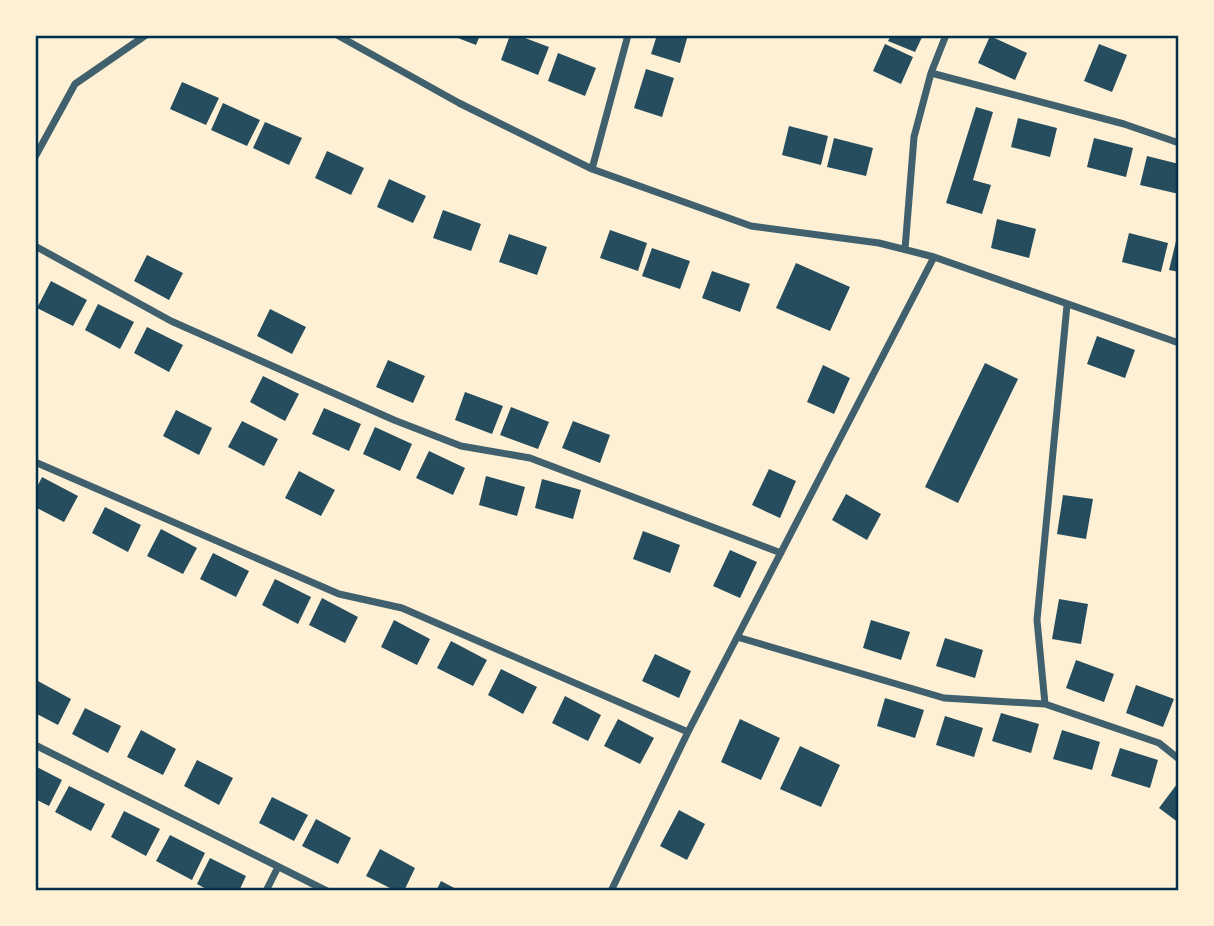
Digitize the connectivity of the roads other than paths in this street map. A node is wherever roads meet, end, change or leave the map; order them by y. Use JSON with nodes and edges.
{"nodes":[{"id":1,"x":146,"y":35,"type":"edge"},
{"id":2,"x":337,"y":35,"type":"edge"},
{"id":3,"x":628,"y":35,"type":"edge"},
{"id":4,"x":946,"y":35,"type":"edge"},
{"id":5,"x":931,"y":73,"type":"junction"},
{"id":6,"x":1179,"y":143,"type":"edge"},
{"id":7,"x":35,"y":157,"type":"edge"},
{"id":8,"x":592,"y":169,"type":"junction"},
{"id":9,"x":35,"y":246,"type":"edge"},
{"id":10,"x":905,"y":249,"type":"junction"},
{"id":11,"x":934,"y":257,"type":"junction"},
{"id":12,"x":1067,"y":305,"type":"junction"},
{"id":13,"x":1179,"y":343,"type":"edge"},
{"id":14,"x":35,"y":463,"type":"edge"},
{"id":15,"x":781,"y":553,"type":"junction"},
{"id":16,"x":737,"y":636,"type":"junction"},
{"id":17,"x":1045,"y":704,"type":"junction"},
{"id":18,"x":688,"y":732,"type":"junction"},
{"id":19,"x":35,"y":745,"type":"edge"},
{"id":20,"x":1179,"y":759,"type":"edge"},
{"id":21,"x":278,"y":867,"type":"junction"},
{"id":22,"x":266,"y":891,"type":"edge"},
{"id":23,"x":327,"y":891,"type":"edge"},
{"id":24,"x":611,"y":891,"type":"edge"}],
"edges":[{"from":1,"to":7,"type":"street"},
{"from":2,"to":8,"type":"street"},
{"from":3,"to":8,"type":"street"},
{"from":4,"to":5,"type":"street"},
{"from":5,"to":6,"type":"street"},
{"from":5,"to":10,"type":"street"},
{"from":8,"to":10,"type":"street"},
{"from":9,"to":15,"type":"street"},
{"from":10,"to":11,"type":"street"},
{"from":11,"to":12,"type":"street"},
{"from":11,"to":15,"type":"street"},
{"from":12,"to":13,"type":"street"},
{"from":12,"to":17,"type":"street"},
{"from":14,"to":18,"type":"street"},
{"from":15,"to":16,"type":"street"},
{"from":16,"to":17,"type":"street"},
{"from":16,"to":18,"type":"street"},
{"from":17,"to":20,"type":"street"},
{"from":18,"to":24,"type":"street"},
{"from":19,"to":21,"type":"street"},
{"from":21,"to":22,"type":"street"},
{"from":21,"to":23,"type":"street"}]}
